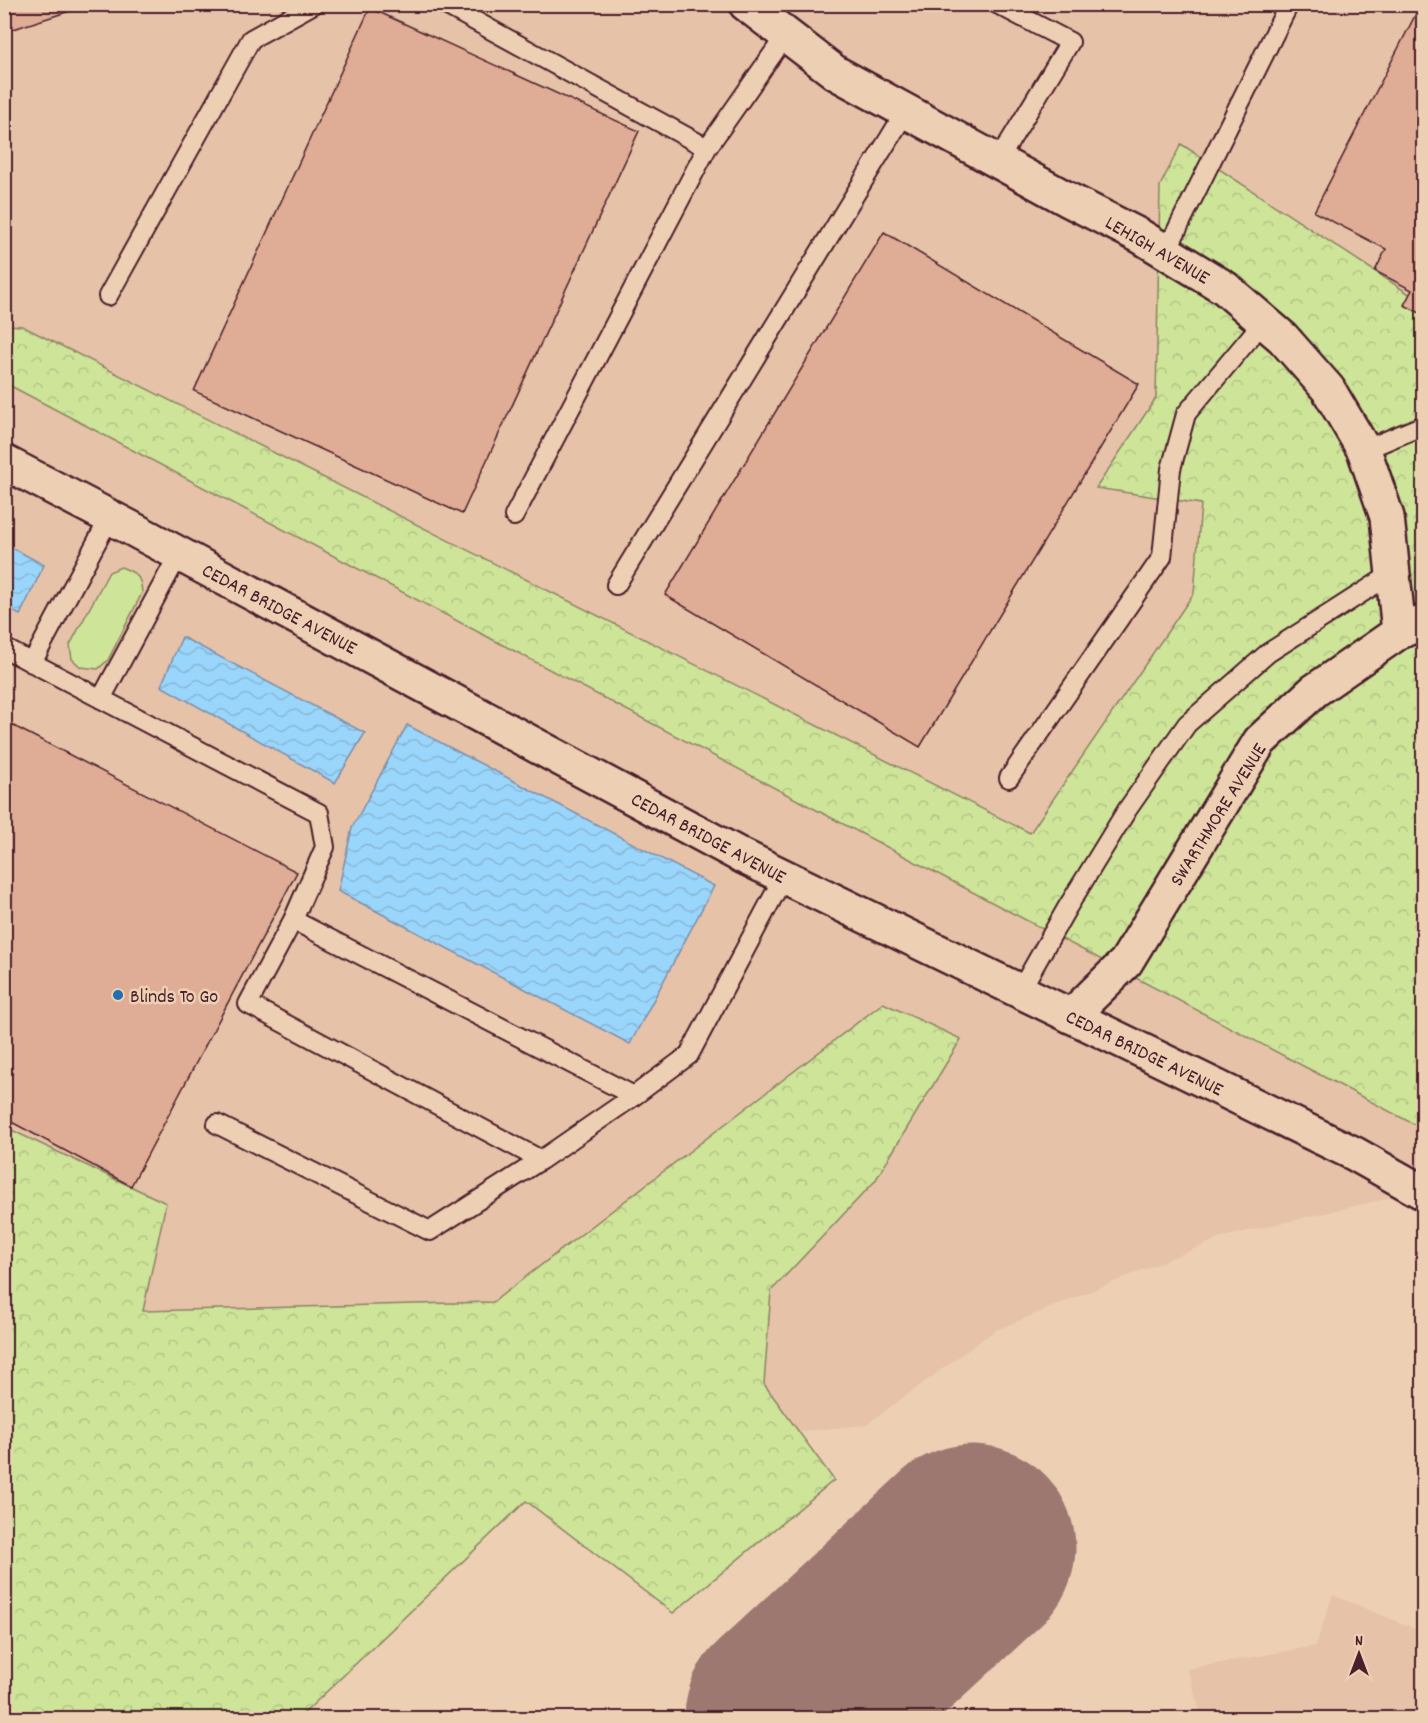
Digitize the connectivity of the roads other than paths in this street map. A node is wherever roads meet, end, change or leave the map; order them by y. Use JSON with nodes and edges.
{"nodes":[{"id":1,"x":314,"y":4,"type":"edge"},
{"id":2,"x":444,"y":4,"type":"edge"},
{"id":3,"x":746,"y":4,"type":"edge"},
{"id":4,"x":997,"y":4,"type":"edge"},
{"id":5,"x":1289,"y":4,"type":"edge"},
{"id":6,"x":786,"y":34,"type":"junction"},
{"id":7,"x":906,"y":111,"type":"junction"},
{"id":8,"x":707,"y":148,"type":"junction"},
{"id":9,"x":998,"y":161,"type":"junction"},
{"id":10,"x":1166,"y":252,"type":"junction"},
{"id":11,"x":108,"y":296,"type":"dead end"},
{"id":12,"x":1263,"y":322,"type":"junction"},
{"id":13,"x":1424,"y":424,"type":"edge"},
{"id":14,"x":1364,"y":450,"type":"junction"},
{"id":15,"x":4,"y":462,"type":"edge"},
{"id":16,"x":514,"y":516,"type":"dead end"},
{"id":17,"x":110,"y":517,"type":"junction"},
{"id":18,"x":179,"y":554,"type":"junction"},
{"id":19,"x":1393,"y":573,"type":"junction"},
{"id":20,"x":616,"y":585,"type":"dead end"},
{"id":21,"x":1411,"y":627,"type":"edge"},
{"id":22,"x":4,"y":648,"type":"edge"},
{"id":23,"x":33,"y":663,"type":"junction"},
{"id":24,"x":101,"y":699,"type":"junction"},
{"id":25,"x":1009,"y":778,"type":"dead end"},
{"id":26,"x":784,"y":876,"type":"junction"},
{"id":27,"x":293,"y":920,"type":"junction"},
{"id":28,"x":1020,"y":991,"type":"junction"},
{"id":29,"x":1071,"y":1016,"type":"junction"},
{"id":30,"x":634,"y":1096,"type":"junction"},
{"id":31,"x":217,"y":1124,"type":"dead end"},
{"id":32,"x":541,"y":1160,"type":"junction"},
{"id":33,"x":1424,"y":1193,"type":"edge"}],
"edges":[{"from":1,"to":11,"type":"lane"},
{"from":2,"to":8,"type":"lane"},
{"from":3,"to":6,"type":"main road","name":"LEHIGH AVENUE"},
{"from":4,"to":9,"type":"lane"},
{"from":5,"to":10,"type":"lane"},
{"from":6,"to":7,"type":"main road","name":"LEHIGH AVENUE"},
{"from":6,"to":8,"type":"lane"},
{"from":7,"to":9,"type":"main road","name":"LEHIGH AVENUE"},
{"from":7,"to":20,"type":"lane"},
{"from":8,"to":16,"type":"lane"},
{"from":9,"to":10,"type":"main road","name":"LEHIGH AVENUE"},
{"from":10,"to":12,"type":"main road","name":"LEHIGH AVENUE"},
{"from":12,"to":14,"type":"main road","name":"LEHIGH AVENUE"},
{"from":12,"to":25,"type":"lane"},
{"from":13,"to":14,"type":"lane"},
{"from":14,"to":19,"type":"main road","name":"LEHIGH AVENUE"},
{"from":15,"to":17,"type":"main road","name":"CEDAR BRIDGE AVENUE"},
{"from":17,"to":18,"type":"main road","name":"CEDAR BRIDGE AVENUE"},
{"from":17,"to":23,"type":"lane"},
{"from":18,"to":24,"type":"lane"},
{"from":18,"to":26,"type":"main road","name":"CEDAR BRIDGE AVENUE"},
{"from":19,"to":21,"type":"main road","name":"LEHIGH AVENUE"},
{"from":19,"to":28,"type":"lane"},
{"from":21,"to":29,"type":"main road","name":"SWARTHMORE AVENUE"},
{"from":22,"to":23,"type":"lane"},
{"from":23,"to":24,"type":"lane"},
{"from":24,"to":27,"type":"lane"},
{"from":26,"to":28,"type":"main road","name":"CEDAR BRIDGE AVENUE"},
{"from":26,"to":30,"type":"lane"},
{"from":27,"to":30,"type":"lane"},
{"from":27,"to":32,"type":"lane"},
{"from":28,"to":29,"type":"main road","name":"CEDAR BRIDGE AVENUE"},
{"from":29,"to":33,"type":"main road","name":"CEDAR BRIDGE AVENUE"},
{"from":30,"to":32,"type":"lane"},
{"from":31,"to":32,"type":"lane"}]}
